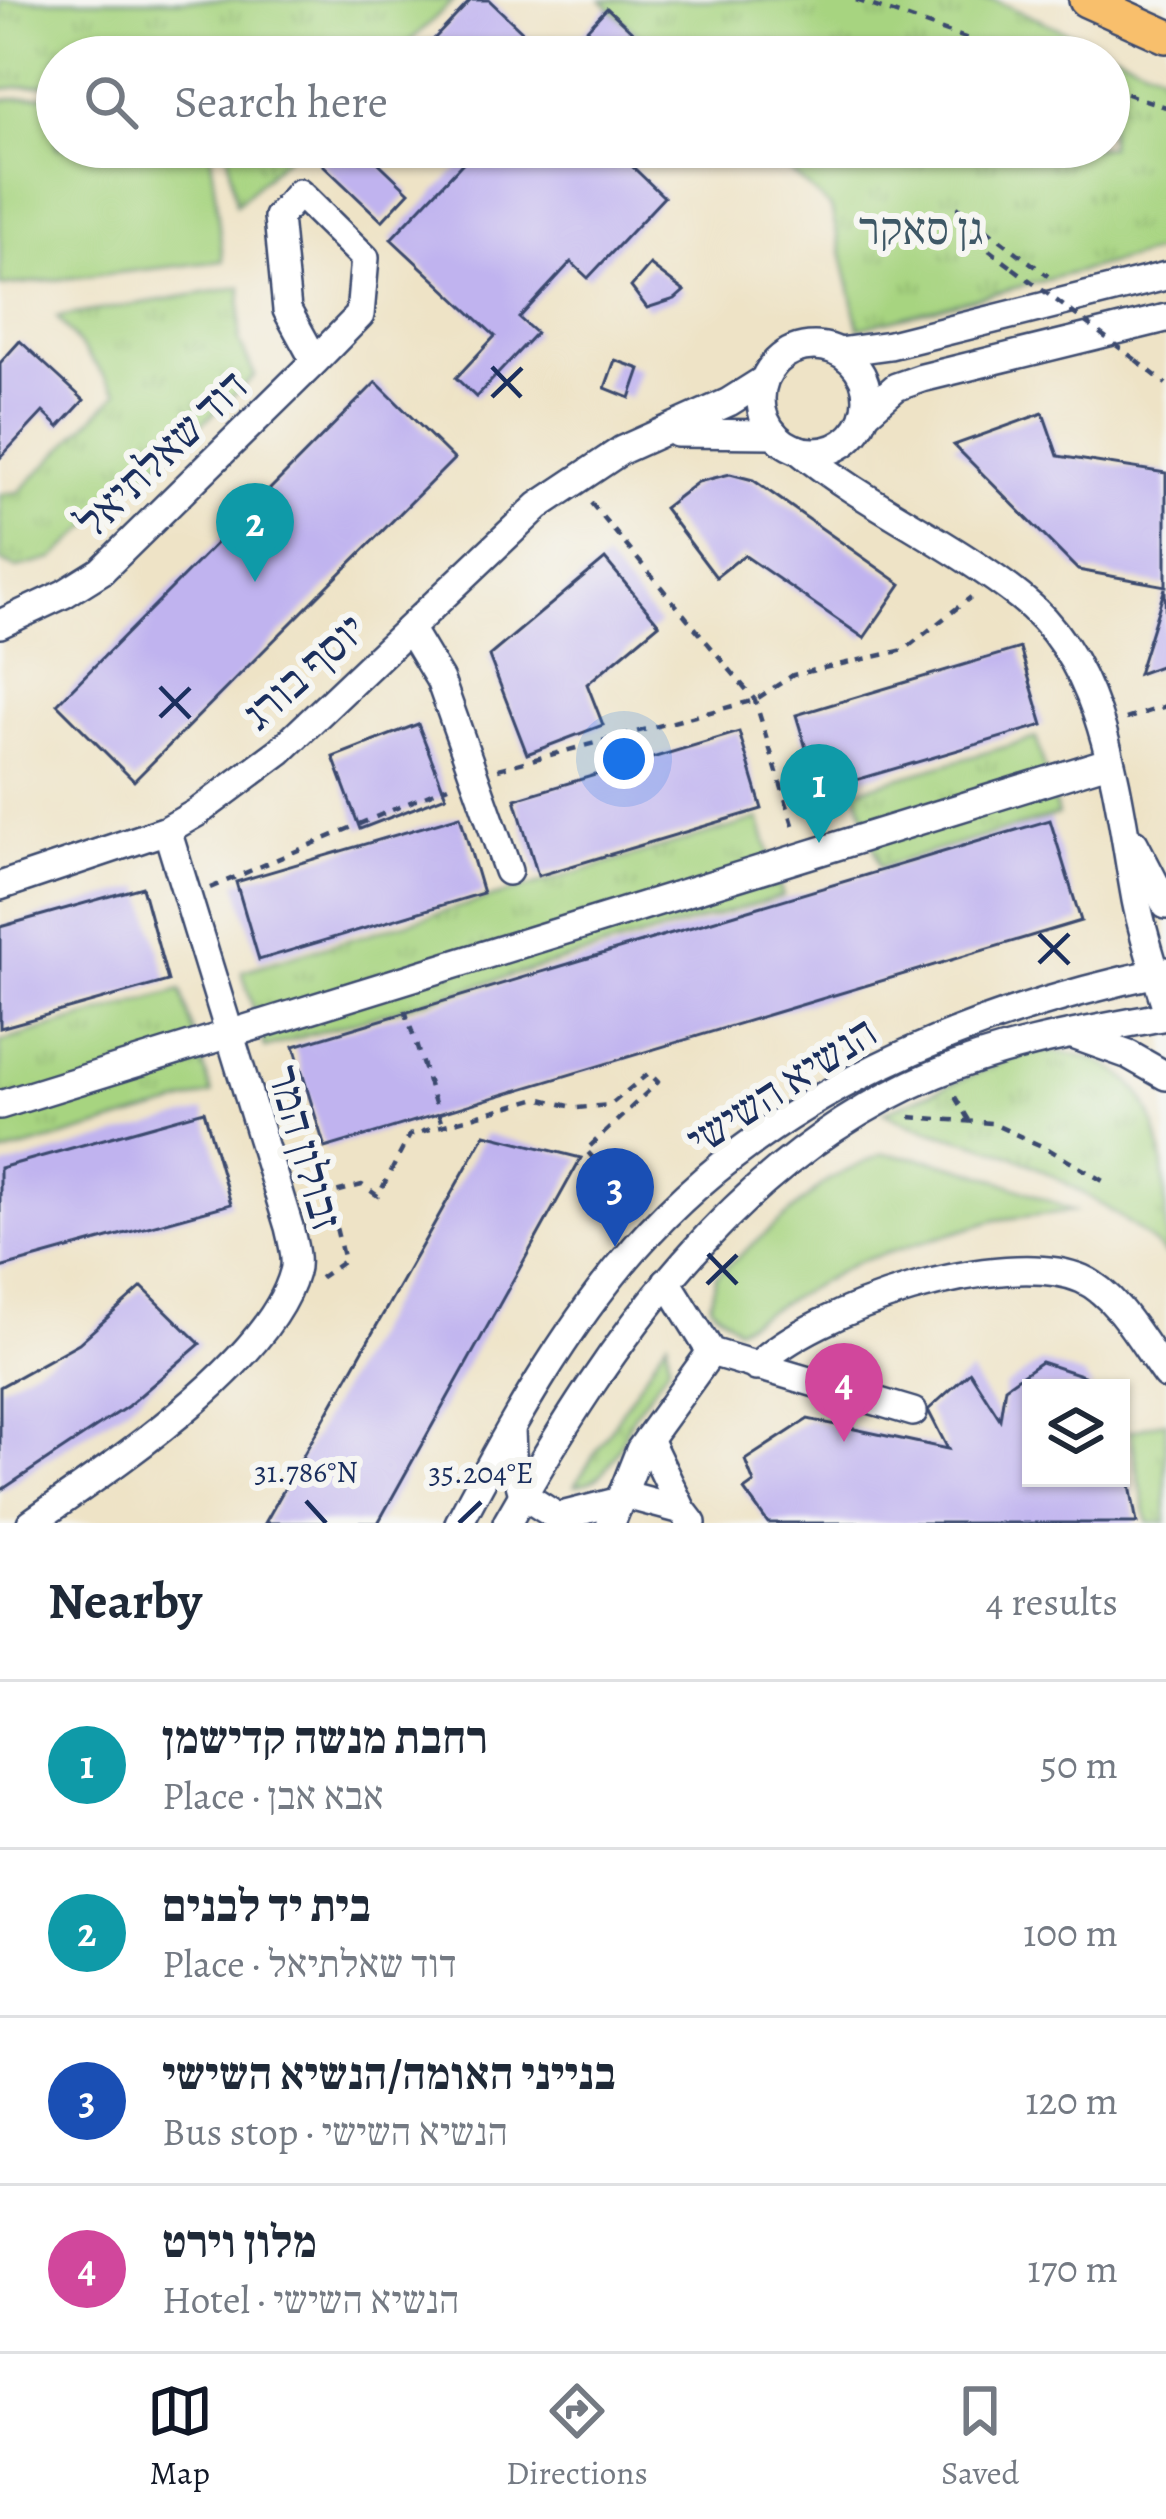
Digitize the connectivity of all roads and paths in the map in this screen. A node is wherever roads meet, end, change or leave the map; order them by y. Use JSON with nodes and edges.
{"nodes":[{"id":1,"x":856,"y":0,"type":"edge"},
{"id":2,"x":1086,"y":0,"type":"edge"},
{"id":3,"x":960,"y":36,"type":"edge"},
{"id":4,"x":1166,"y":36,"type":"edge"},
{"id":5,"x":1130,"y":95,"type":"edge"},
{"id":6,"x":1166,"y":107,"type":"edge"},
{"id":7,"x":1166,"y":276,"type":"edge"},
{"id":8,"x":1078,"y":298,"type":"junction"},
{"id":9,"x":1166,"y":318,"type":"edge"},
{"id":10,"x":839,"y":352,"type":"junction"},
{"id":11,"x":315,"y":361,"type":"junction"},
{"id":12,"x":764,"y":380,"type":"junction"},
{"id":13,"x":1166,"y":384,"type":"edge"},
{"id":14,"x":861,"y":422,"type":"junction"},
{"id":15,"x":785,"y":442,"type":"junction"},
{"id":16,"x":622,"y":450,"type":"junction"},
{"id":17,"x":572,"y":480,"type":"junction"},
{"id":18,"x":888,"y":512,"type":"junction"},
{"id":19,"x":994,"y":579,"type":"junction"},
{"id":20,"x":0,"y":624,"type":"edge"},
{"id":21,"x":410,"y":629,"type":"junction"},
{"id":22,"x":755,"y":700,"type":"junction"},
{"id":23,"x":1166,"y":706,"type":"edge"},
{"id":24,"x":1099,"y":728,"type":"junction"},
{"id":25,"x":1108,"y":762,"type":"junction"},
{"id":26,"x":474,"y":776,"type":"junction"},
{"id":27,"x":1124,"y":823,"type":"junction"},
{"id":28,"x":167,"y":830,"type":"junction"},
{"id":29,"x":802,"y":855,"type":"junction"},
{"id":30,"x":508,"y":871,"type":"dead end"},
{"id":31,"x":0,"y":886,"type":"edge"},
{"id":32,"x":188,"y":898,"type":"junction"},
{"id":33,"x":1166,"y":905,"type":"edge"},
{"id":34,"x":1161,"y":972,"type":"edge"},
{"id":35,"x":396,"y":982,"type":"junction"},
{"id":36,"x":1166,"y":1006,"type":"edge"},
{"id":37,"x":1166,"y":1016,"type":"edge"},
{"id":38,"x":230,"y":1033,"type":"junction"},
{"id":39,"x":1069,"y":1034,"type":"junction"},
{"id":40,"x":1166,"y":1076,"type":"edge"},
{"id":41,"x":0,"y":1105,"type":"edge"},
{"id":42,"x":870,"y":1105,"type":"junction"},
{"id":43,"x":442,"y":1125,"type":"junction"},
{"id":44,"x":1110,"y":1185,"type":"dead end"},
{"id":45,"x":654,"y":1227,"type":"junction"},
{"id":46,"x":667,"y":1281,"type":"junction"},
{"id":47,"x":281,"y":1306,"type":"junction"},
{"id":48,"x":711,"y":1352,"type":"junction"},
{"id":49,"x":756,"y":1366,"type":"junction"},
{"id":50,"x":1166,"y":1375,"type":"edge"},
{"id":51,"x":913,"y":1412,"type":"dead end"},
{"id":52,"x":511,"y":1429,"type":"junction"},
{"id":53,"x":649,"y":1439,"type":"junction"},
{"id":54,"x":524,"y":1495,"type":"junction"},
{"id":55,"x":618,"y":1506,"type":"edge"},
{"id":56,"x":687,"y":1517,"type":"edge"},
{"id":57,"x":564,"y":1519,"type":"edge"},
{"id":58,"x":31,"y":1523,"type":"edge"},
{"id":59,"x":459,"y":1523,"type":"edge"},
{"id":60,"x":507,"y":1523,"type":"edge"}],
"edges":[{"from":1,"to":3,"type":"path"},
{"from":2,"to":4,"type":"main road"},
{"from":5,"to":6,"type":"path"},
{"from":7,"to":8,"type":"street"},
{"from":8,"to":10,"type":"street"},
{"from":8,"to":13,"type":"path","bridge":true},
{"from":9,"to":14,"type":"street"},
{"from":10,"to":12,"type":"street"},
{"from":10,"to":14,"type":"street"},
{"from":11,"to":11,"type":"street","name":"דוד שאלתיאל"},
{"from":11,"to":20,"type":"street","name":"דוד שאלתיאל"},
{"from":12,"to":15,"type":"street"},
{"from":12,"to":16,"type":"street","name":"יוסף בורג"},
{"from":14,"to":15,"type":"street"},
{"from":14,"to":18,"type":"street"},
{"from":15,"to":16,"type":"street","name":"יוסף בורג"},
{"from":15,"to":18,"type":"street"},
{"from":16,"to":17,"type":"street","name":"יוסף בורג"},
{"from":17,"to":21,"type":"street","name":"יוסף בורג"},
{"from":17,"to":22,"type":"path"},
{"from":18,"to":19,"type":"street"},
{"from":19,"to":22,"type":"path"},
{"from":19,"to":24,"type":"street"},
{"from":21,"to":26,"type":"street"},
{"from":21,"to":28,"type":"street","name":"יוסף בורג"},
{"from":22,"to":26,"type":"path"},
{"from":22,"to":29,"type":"path"},
{"from":23,"to":24,"type":"path"},
{"from":24,"to":25,"type":"street"},
{"from":25,"to":27,"type":"street"},
{"from":25,"to":29,"type":"street"},
{"from":26,"to":30,"type":"street"},
{"from":26,"to":32,"type":"path"},
{"from":27,"to":33,"type":"street"},
{"from":27,"to":34,"type":"street"},
{"from":28,"to":31,"type":"street","name":"יוסף בורג"},
{"from":28,"to":32,"type":"street","name":"זבולון המר"},
{"from":29,"to":35,"type":"street"},
{"from":32,"to":38,"type":"street","name":"זבולון המר"},
{"from":34,"to":36,"type":"street"},
{"from":34,"to":45,"type":"street","name":"הנשיא השישי"},
{"from":35,"to":38,"type":"street"},
{"from":35,"to":43,"type":"path"},
{"from":37,"to":39,"type":"street","name":"הנשיא השישי"},
{"from":38,"to":41,"type":"street"},
{"from":38,"to":47,"type":"street","name":"זבולון המר"},
{"from":39,"to":40,"type":"street"},
{"from":39,"to":42,"type":"street","name":"הנשיא השישי"},
{"from":42,"to":44,"type":"path"},
{"from":42,"to":46,"type":"street","name":"הנשיא השישי"},
{"from":43,"to":45,"type":"path"},
{"from":43,"to":47,"type":"path"},
{"from":45,"to":52,"type":"street","name":"הנשיא השישי"},
{"from":46,"to":48,"type":"street"},
{"from":46,"to":54,"type":"street","name":"הנשיא השישי"},
{"from":47,"to":58,"type":"street","name":"זבולון המר"},
{"from":48,"to":49,"type":"street"},
{"from":48,"to":53,"type":"street"},
{"from":49,"to":50,"type":"street"},
{"from":49,"to":51,"type":"street"},
{"from":52,"to":54,"type":"street"},
{"from":52,"to":59,"type":"street","name":"הנשיא השישי"},
{"from":53,"to":55,"type":"street"},
{"from":53,"to":56,"type":"street"},
{"from":54,"to":57,"type":"street"},
{"from":54,"to":60,"type":"street","name":"הנשיא השישי"},
{"from":55,"to":56,"type":"street"},
{"from":55,"to":57,"type":"street"}]}
